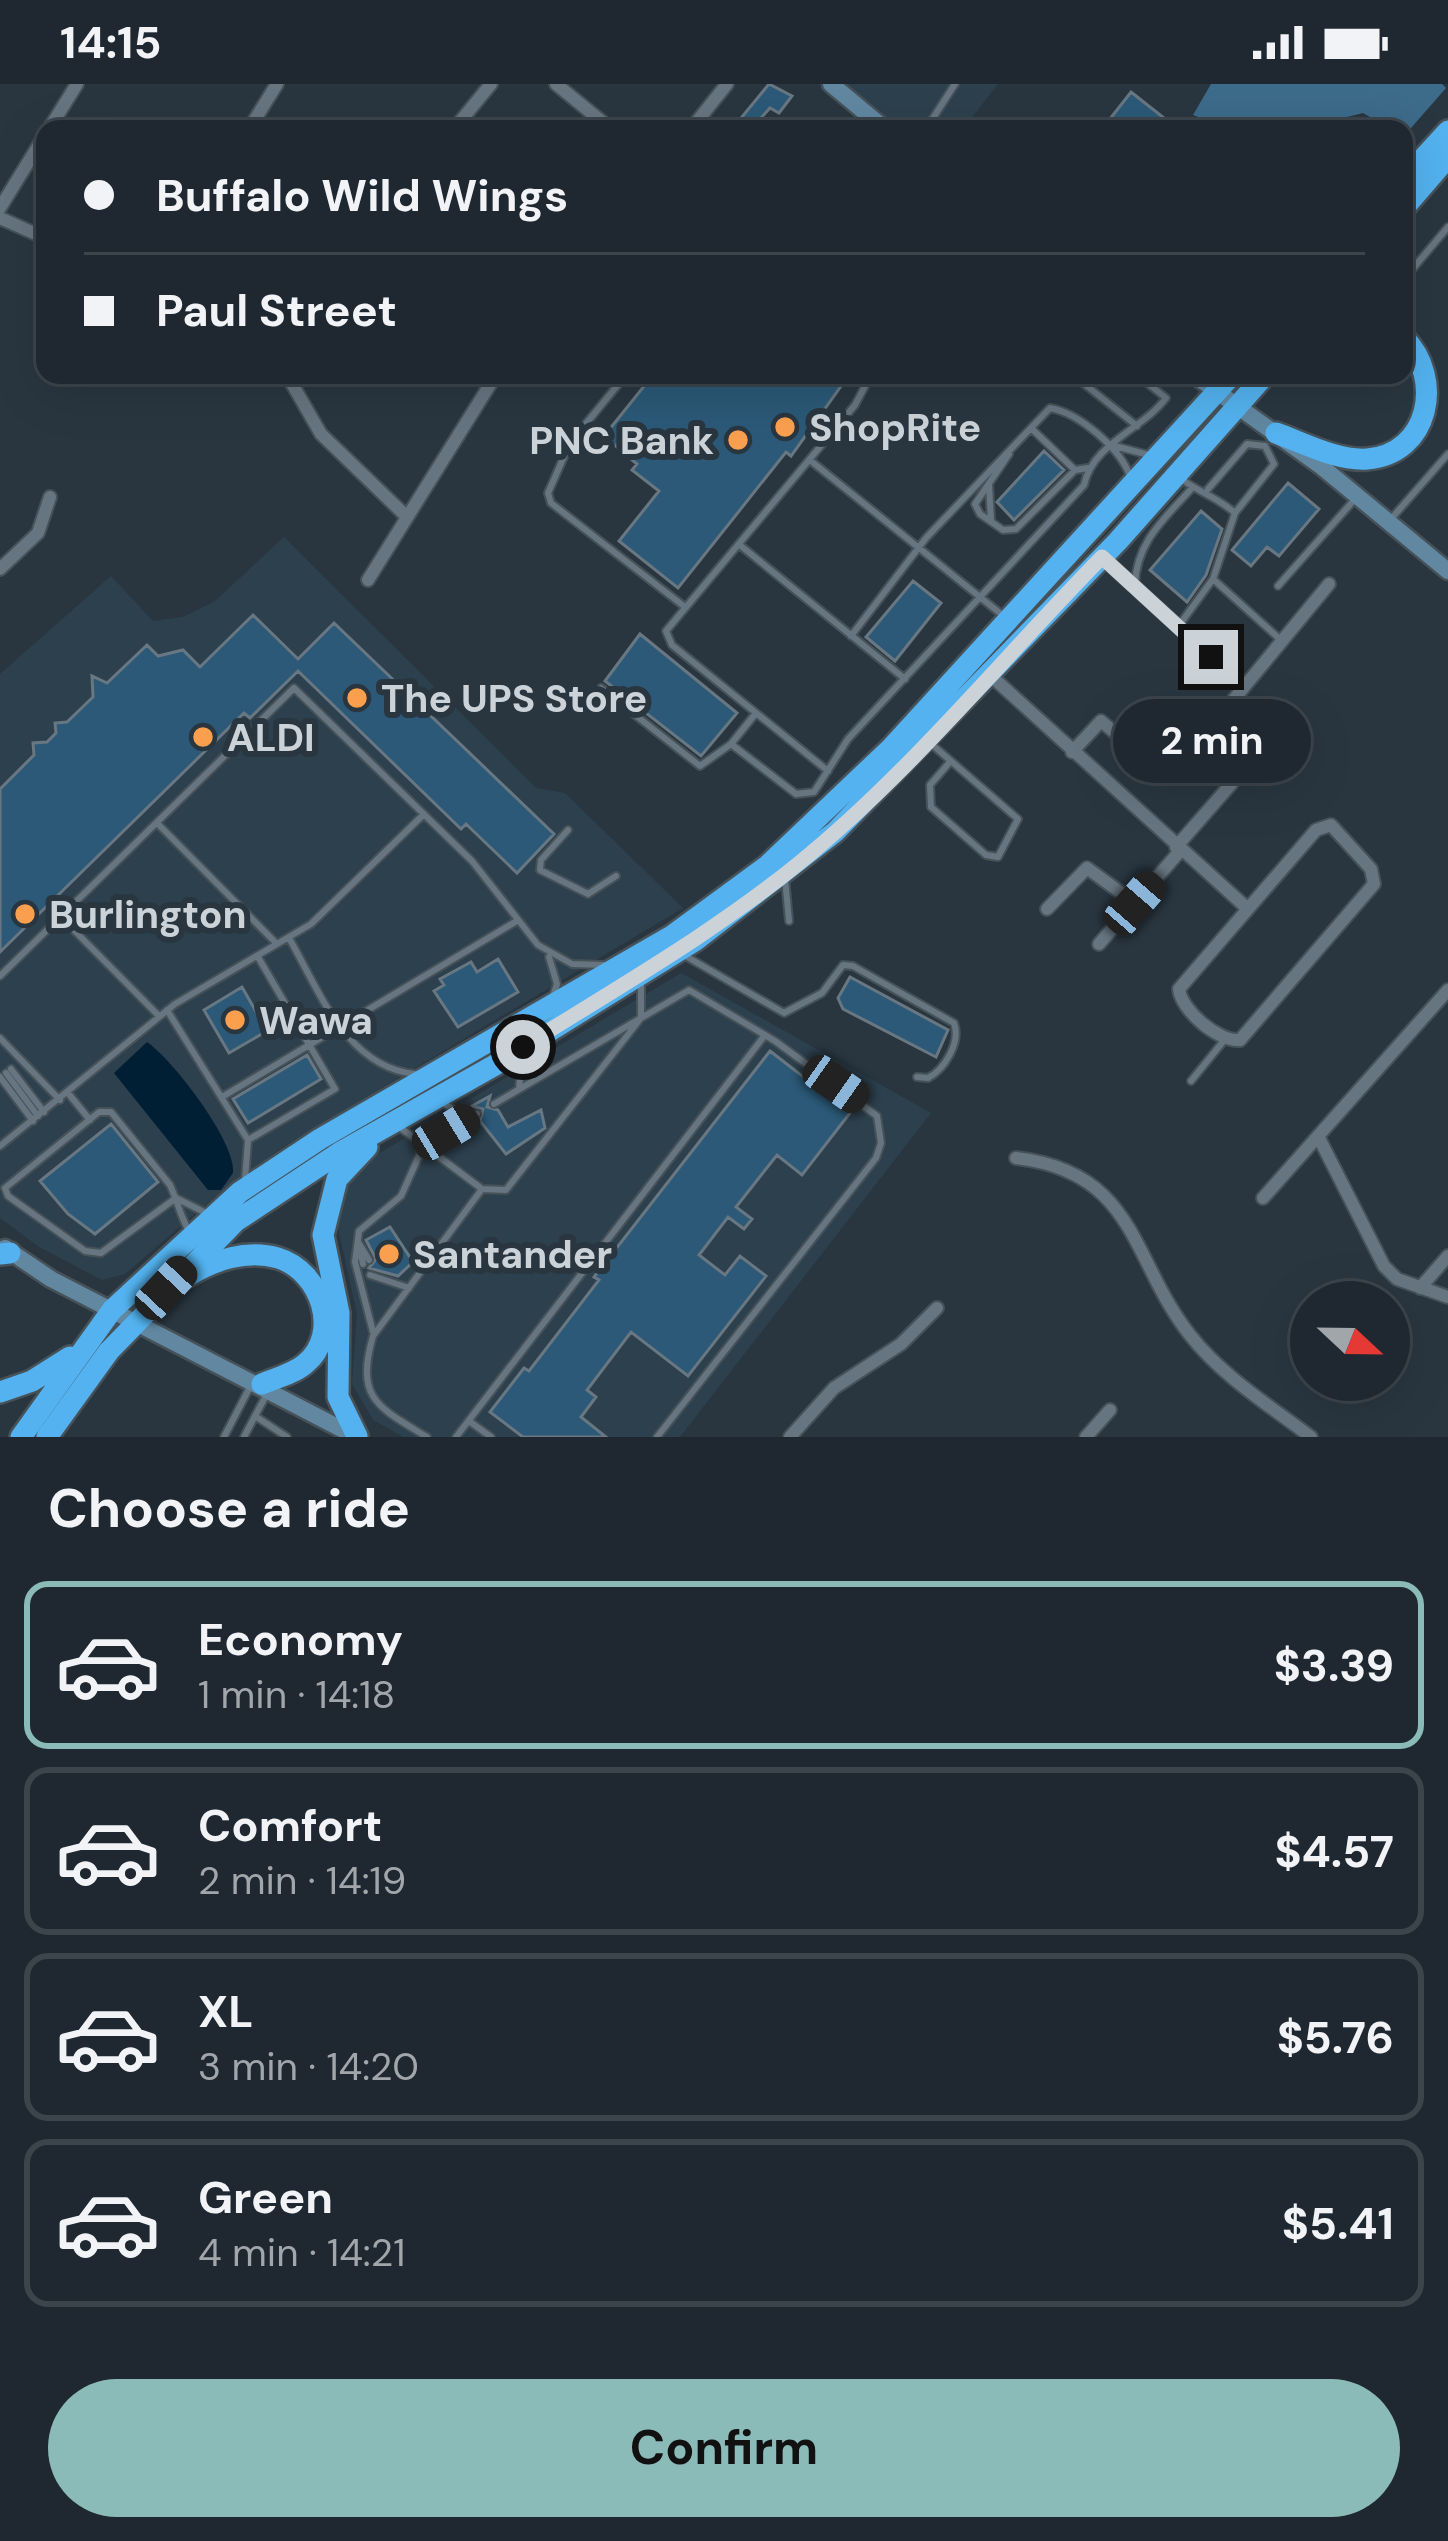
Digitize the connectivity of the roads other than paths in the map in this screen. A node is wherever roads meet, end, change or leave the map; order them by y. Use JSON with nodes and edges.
{"nodes":[{"id":1,"x":77,"y":84,"type":"edge"},
{"id":2,"x":277,"y":84,"type":"edge"},
{"id":3,"x":491,"y":84,"type":"edge"},
{"id":4,"x":556,"y":84,"type":"edge"},
{"id":5,"x":727,"y":84,"type":"edge"},
{"id":6,"x":831,"y":84,"type":"edge"},
{"id":7,"x":956,"y":84,"type":"edge"},
{"id":8,"x":54,"y":120,"type":"edge"},
{"id":9,"x":255,"y":120,"type":"edge"},
{"id":10,"x":461,"y":120,"type":"edge"},
{"id":11,"x":600,"y":120,"type":"edge"},
{"id":12,"x":698,"y":120,"type":"edge"},
{"id":13,"x":875,"y":120,"type":"edge"},
{"id":14,"x":932,"y":120,"type":"edge"},
{"id":15,"x":1448,"y":131,"type":"edge"},
{"id":16,"x":36,"y":150,"type":"edge"},
{"id":17,"x":1448,"y":157,"type":"edge"},
{"id":18,"x":1413,"y":169,"type":"edge"},
{"id":19,"x":1413,"y":198,"type":"edge"},
{"id":20,"x":0,"y":208,"type":"edge"},
{"id":21,"x":0,"y":218,"type":"edge"},
{"id":22,"x":1448,"y":227,"type":"edge"},
{"id":23,"x":36,"y":234,"type":"edge"},
{"id":24,"x":1413,"y":268,"type":"edge"},
{"id":25,"x":1413,"y":349,"type":"edge"},
{"id":26,"x":292,"y":384,"type":"edge"},
{"id":27,"x":490,"y":384,"type":"edge"},
{"id":28,"x":619,"y":384,"type":"edge"},
{"id":29,"x":864,"y":384,"type":"edge"},
{"id":30,"x":1084,"y":384,"type":"edge"},
{"id":31,"x":1148,"y":384,"type":"edge"},
{"id":32,"x":1225,"y":384,"type":"edge"},
{"id":33,"x":1256,"y":384,"type":"edge"},
{"id":34,"x":1238,"y":406,"type":"junction"},
{"id":35,"x":1137,"y":426,"type":"junction"},
{"id":36,"x":1032,"y":429,"type":"junction"},
{"id":37,"x":1271,"y":440,"type":"junction"},
{"id":38,"x":1109,"y":445,"type":"junction"},
{"id":39,"x":1011,"y":451,"type":"junction"},
{"id":40,"x":1164,"y":452,"type":"junction"},
{"id":41,"x":1448,"y":454,"type":"edge"},
{"id":42,"x":809,"y":460,"type":"junction"},
{"id":43,"x":1088,"y":468,"type":"junction"},
{"id":44,"x":1076,"y":470,"type":"junction"},
{"id":45,"x":1184,"y":481,"type":"junction"},
{"id":46,"x":989,"y":482,"type":"junction"},
{"id":47,"x":1208,"y":489,"type":"junction"},
{"id":48,"x":1129,"y":491,"type":"junction"},
{"id":49,"x":1358,"y":495,"type":"junction"},
{"id":50,"x":50,"y":497,"type":"dead end"},
{"id":51,"x":1235,"y":513,"type":"junction"},
{"id":52,"x":407,"y":518,"type":"junction"},
{"id":53,"x":1389,"y":521,"type":"junction"},
{"id":54,"x":992,"y":523,"type":"junction"},
{"id":55,"x":1139,"y":532,"type":"junction"},
{"id":56,"x":741,"y":546,"type":"junction"},
{"id":57,"x":922,"y":550,"type":"junction"},
{"id":58,"x":1102,"y":557,"type":"junction"},
{"id":59,"x":0,"y":569,"type":"edge"},
{"id":60,"x":1448,"y":571,"type":"edge"},
{"id":61,"x":1213,"y":579,"type":"junction"},
{"id":62,"x":368,"y":580,"type":"dead end"},
{"id":63,"x":1329,"y":584,"type":"dead end"},
{"id":64,"x":1278,"y":586,"type":"dead end"},
{"id":65,"x":1135,"y":588,"type":"junction"},
{"id":66,"x":980,"y":595,"type":"junction"},
{"id":67,"x":685,"y":607,"type":"junction"},
{"id":68,"x":1009,"y":620,"type":"junction"},
{"id":69,"x":1178,"y":627,"type":"junction"},
{"id":70,"x":851,"y":636,"type":"junction"},
{"id":71,"x":1282,"y":641,"type":"junction"},
{"id":72,"x":989,"y":674,"type":"junction"},
{"id":73,"x":905,"y":679,"type":"junction"},
{"id":74,"x":1244,"y":687,"type":"junction"},
{"id":75,"x":601,"y":688,"type":"dead end"},
{"id":76,"x":756,"y":713,"type":"junction"},
{"id":77,"x":1202,"y":738,"type":"dead end"},
{"id":78,"x":927,"y":740,"type":"junction"},
{"id":79,"x":731,"y":744,"type":"junction"},
{"id":80,"x":1072,"y":752,"type":"junction"},
{"id":81,"x":949,"y":763,"type":"junction"},
{"id":82,"x":1158,"y":769,"type":"dead end"},
{"id":83,"x":828,"y":771,"type":"junction"},
{"id":84,"x":1232,"y":783,"type":"dead end"},
{"id":85,"x":424,"y":814,"type":"junction"},
{"id":86,"x":157,"y":823,"type":"junction"},
{"id":87,"x":568,"y":830,"type":"dead end"},
{"id":88,"x":1178,"y":849,"type":"junction"},
{"id":89,"x":784,"y":875,"type":"junction"},
{"id":90,"x":616,"y":876,"type":"dead end"},
{"id":91,"x":1135,"y":903,"type":"junction"},
{"id":92,"x":1047,"y":909,"type":"dead end"},
{"id":93,"x":1248,"y":909,"type":"junction"},
{"id":94,"x":61,"y":916,"type":"junction"},
{"id":95,"x":789,"y":921,"type":"dead end"},
{"id":96,"x":515,"y":922,"type":"junction"},
{"id":97,"x":289,"y":938,"type":"junction"},
{"id":98,"x":277,"y":944,"type":"junction"},
{"id":99,"x":1100,"y":944,"type":"dead end"},
{"id":100,"x":679,"y":951,"type":"junction"},
{"id":101,"x":548,"y":953,"type":"junction"},
{"id":102,"x":257,"y":956,"type":"junction"},
{"id":103,"x":639,"y":965,"type":"junction"},
{"id":104,"x":0,"y":976,"type":"edge"},
{"id":105,"x":1448,"y":990,"type":"edge"},
{"id":106,"x":540,"y":1012,"type":"junction"},
{"id":107,"x":163,"y":1013,"type":"junction"},
{"id":108,"x":641,"y":1018,"type":"junction"},
{"id":109,"x":340,"y":1027,"type":"junction"},
{"id":110,"x":765,"y":1035,"type":"junction"},
{"id":111,"x":1226,"y":1038,"type":"junction"},
{"id":112,"x":0,"y":1039,"type":"edge"},
{"id":113,"x":310,"y":1045,"type":"junction"},
{"id":114,"x":523,"y":1047,"type":"junction"},
{"id":115,"x":442,"y":1069,"type":"junction"},
{"id":116,"x":5,"y":1073,"type":"edge"},
{"id":117,"x":917,"y":1076,"type":"dead end"},
{"id":118,"x":1191,"y":1081,"type":"dead end"},
{"id":119,"x":519,"y":1090,"type":"junction"},
{"id":120,"x":68,"y":1093,"type":"junction"},
{"id":121,"x":222,"y":1097,"type":"junction"},
{"id":122,"x":438,"y":1099,"type":"junction"},
{"id":123,"x":60,"y":1100,"type":"junction"},
{"id":124,"x":494,"y":1104,"type":"dead end"},
{"id":125,"x":477,"y":1114,"type":"dead end"},
{"id":126,"x":38,"y":1116,"type":"junction"},
{"id":127,"x":89,"y":1120,"type":"junction"},
{"id":128,"x":467,"y":1120,"type":"junction"},
{"id":129,"x":393,"y":1125,"type":"junction"},
{"id":130,"x":1319,"y":1138,"type":"junction"},
{"id":131,"x":248,"y":1140,"type":"junction"},
{"id":132,"x":424,"y":1145,"type":"junction"},
{"id":133,"x":0,"y":1146,"type":"edge"},
{"id":134,"x":1016,"y":1158,"type":"dead end"},
{"id":135,"x":482,"y":1190,"type":"junction"},
{"id":136,"x":4,"y":1192,"type":"edge"},
{"id":137,"x":240,"y":1192,"type":"junction"},
{"id":138,"x":176,"y":1198,"type":"junction"},
{"id":139,"x":1264,"y":1198,"type":"dead end"},
{"id":140,"x":0,"y":1206,"type":"edge"},
{"id":141,"x":211,"y":1216,"type":"junction"},
{"id":142,"x":191,"y":1233,"type":"junction"},
{"id":143,"x":357,"y":1240,"type":"junction"},
{"id":144,"x":3,"y":1250,"type":"edge"},
{"id":145,"x":1448,"y":1256,"type":"edge"},
{"id":146,"x":366,"y":1262,"type":"dead end"},
{"id":147,"x":373,"y":1273,"type":"dead end"},
{"id":148,"x":166,"y":1288,"type":"junction"},
{"id":149,"x":409,"y":1288,"type":"junction"},
{"id":150,"x":1420,"y":1288,"type":"junction"},
{"id":151,"x":1448,"y":1297,"type":"edge"},
{"id":152,"x":937,"y":1308,"type":"dead end"},
{"id":153,"x":112,"y":1310,"type":"junction"},
{"id":154,"x":137,"y":1322,"type":"junction"},
{"id":155,"x":373,"y":1336,"type":"junction"},
{"id":156,"x":80,"y":1350,"type":"junction"},
{"id":157,"x":261,"y":1384,"type":"junction"},
{"id":158,"x":0,"y":1392,"type":"edge"},
{"id":159,"x":1110,"y":1410,"type":"dead end"},
{"id":160,"x":255,"y":1416,"type":"junction"},
{"id":161,"x":469,"y":1421,"type":"junction"},
{"id":162,"x":341,"y":1433,"type":"edge"},
{"id":163,"x":1303,"y":1435,"type":"edge"},
{"id":164,"x":21,"y":1437,"type":"edge"},
{"id":165,"x":47,"y":1437,"type":"edge"},
{"id":166,"x":224,"y":1437,"type":"edge"},
{"id":167,"x":244,"y":1437,"type":"edge"},
{"id":168,"x":287,"y":1437,"type":"edge"},
{"id":169,"x":427,"y":1437,"type":"edge"},
{"id":170,"x":456,"y":1437,"type":"edge"},
{"id":171,"x":491,"y":1437,"type":"edge"},
{"id":172,"x":657,"y":1437,"type":"edge"},
{"id":173,"x":790,"y":1437,"type":"edge"},
{"id":174,"x":1086,"y":1437,"type":"edge"}],
"edges":[{"from":1,"to":8,"type":"street"},
{"from":2,"to":9,"type":"street"},
{"from":3,"to":10,"type":"street"},
{"from":4,"to":11,"type":"street"},
{"from":5,"to":12,"type":"street"},
{"from":6,"to":13,"type":"street"},
{"from":7,"to":14,"type":"lane"},
{"from":15,"to":18,"type":"highway"},
{"from":16,"to":20,"type":"street"},
{"from":17,"to":19,"type":"highway"},
{"from":21,"to":23,"type":"street"},
{"from":22,"to":24,"type":"lane"},
{"from":25,"to":37,"type":"highway"},
{"from":26,"to":52,"type":"street"},
{"from":27,"to":52,"type":"street"},
{"from":28,"to":67,"type":"lane"},
{"from":29,"to":42,"type":"lane"},
{"from":30,"to":35,"type":"lane"},
{"from":31,"to":35,"type":"lane"},
{"from":32,"to":34,"type":"street"},
{"from":32,"to":40,"type":"highway"},
{"from":33,"to":34,"type":"highway"},
{"from":34,"to":37,"type":"street"},
{"from":34,"to":45,"type":"highway"},
{"from":35,"to":38,"type":"lane"},
{"from":36,"to":38,"type":"lane"},
{"from":36,"to":39,"type":"lane"},
{"from":36,"to":44,"type":"lane"},
{"from":37,"to":47,"type":"lane"},
{"from":37,"to":49,"type":"street"},
{"from":37,"to":51,"type":"lane"},
{"from":38,"to":40,"type":"lane"},
{"from":38,"to":43,"type":"lane"},
{"from":38,"to":48,"type":"lane"},
{"from":39,"to":46,"type":"lane"},
{"from":39,"to":57,"type":"lane"},
{"from":40,"to":48,"type":"highway"},
{"from":41,"to":53,"type":"lane"},
{"from":42,"to":56,"type":"lane"},
{"from":42,"to":57,"type":"lane"},
{"from":43,"to":44,"type":"lane"},
{"from":43,"to":66,"type":"lane"},
{"from":44,"to":54,"type":"lane"},
{"from":45,"to":47,"type":"lane"},
{"from":45,"to":55,"type":"highway"},
{"from":46,"to":54,"type":"lane"},
{"from":46,"to":54,"type":"lane"},
{"from":47,"to":51,"type":"lane"},
{"from":48,"to":68,"type":"highway"},
{"from":49,"to":53,"type":"street"},
{"from":49,"to":64,"type":"lane"},
{"from":50,"to":59,"type":"street"},
{"from":51,"to":61,"type":"lane"},
{"from":52,"to":62,"type":"street"},
{"from":53,"to":60,"type":"street"},
{"from":55,"to":58,"type":"highway"},
{"from":55,"to":65,"type":"lane"},
{"from":56,"to":67,"type":"lane"},
{"from":56,"to":70,"type":"lane"},
{"from":57,"to":66,"type":"lane"},
{"from":57,"to":70,"type":"lane"},
{"from":58,"to":65,"type":"street"},
{"from":58,"to":72,"type":"highway"},
{"from":61,"to":69,"type":"lane"},
{"from":61,"to":71,"type":"lane"},
{"from":63,"to":71,"type":"street"},
{"from":65,"to":69,"type":"street"},
{"from":66,"to":68,"type":"lane"},
{"from":66,"to":73,"type":"lane"},
{"from":67,"to":76,"type":"lane"},
{"from":68,"to":103,"type":"highway"},
{"from":69,"to":74,"type":"street"},
{"from":70,"to":73,"type":"lane"},
{"from":71,"to":74,"type":"street"},
{"from":72,"to":78,"type":"highway"},
{"from":72,"to":80,"type":"street"},
{"from":73,"to":83,"type":"lane"},
{"from":74,"to":77,"type":"street"},
{"from":75,"to":79,"type":"lane"},
{"from":76,"to":79,"type":"lane"},
{"from":76,"to":83,"type":"lane"},
{"from":78,"to":81,"type":"lane"},
{"from":78,"to":89,"type":"highway"},
{"from":79,"to":83,"type":"lane"},
{"from":80,"to":82,"type":"street"},
{"from":80,"to":88,"type":"street"},
{"from":81,"to":81,"type":"lane"},
{"from":84,"to":88,"type":"street"},
{"from":85,"to":86,"type":"lane"},
{"from":85,"to":96,"type":"lane"},
{"from":85,"to":97,"type":"lane"},
{"from":86,"to":94,"type":"lane"},
{"from":86,"to":98,"type":"lane"},
{"from":87,"to":90,"type":"lane"},
{"from":88,"to":91,"type":"street"},
{"from":88,"to":93,"type":"street"},
{"from":89,"to":95,"type":"lane"},
{"from":89,"to":100,"type":"highway"},
{"from":91,"to":92,"type":"street"},
{"from":91,"to":99,"type":"street"},
{"from":93,"to":111,"type":"street"},
{"from":93,"to":111,"type":"street"},
{"from":94,"to":104,"type":"lane"},
{"from":94,"to":107,"type":"lane"},
{"from":96,"to":101,"type":"lane"},
{"from":96,"to":109,"type":"lane"},
{"from":97,"to":98,"type":"lane"},
{"from":97,"to":109,"type":"lane"},
{"from":98,"to":102,"type":"lane"},
{"from":100,"to":103,"type":"highway"},
{"from":100,"to":117,"type":"lane"},
{"from":101,"to":103,"type":"lane"},
{"from":101,"to":106,"type":"lane"},
{"from":102,"to":107,"type":"lane"},
{"from":102,"to":113,"type":"lane"},
{"from":103,"to":106,"type":"highway"},
{"from":103,"to":108,"type":"lane"},
{"from":103,"to":114,"type":"highway"},
{"from":105,"to":130,"type":"street"},
{"from":106,"to":115,"type":"highway"},
{"from":107,"to":120,"type":"lane"},
{"from":107,"to":121,"type":"lane"},
{"from":108,"to":110,"type":"lane"},
{"from":108,"to":119,"type":"lane"},
{"from":108,"to":135,"type":"lane"},
{"from":109,"to":113,"type":"lane"},
{"from":109,"to":115,"type":"lane"},
{"from":110,"to":161,"type":"lane"},
{"from":110,"to":172,"type":"lane"},
{"from":111,"to":118,"type":"lane"},
{"from":112,"to":123,"type":"lane"},
{"from":113,"to":121,"type":"lane"},
{"from":113,"to":131,"type":"lane"},
{"from":114,"to":119,"type":"lane"},
{"from":114,"to":122,"type":"highway"},
{"from":115,"to":137,"type":"highway"},
{"from":116,"to":126,"type":"lane"},
{"from":119,"to":124,"type":"lane"},
{"from":120,"to":123,"type":"lane"},
{"from":120,"to":127,"type":"lane"},
{"from":121,"to":131,"type":"lane"},
{"from":122,"to":128,"type":"lane"},
{"from":122,"to":129,"type":"highway"},
{"from":123,"to":126,"type":"lane"},
{"from":125,"to":128,"type":"lane"},
{"from":126,"to":133,"type":"lane"},
{"from":127,"to":136,"type":"lane"},
{"from":127,"to":138,"type":"lane"},
{"from":128,"to":132,"type":"lane"},
{"from":129,"to":132,"type":"lane"},
{"from":129,"to":148,"type":"highway"},
{"from":129,"to":162,"type":"highway"},
{"from":130,"to":139,"type":"street"},
{"from":130,"to":150,"type":"street"},
{"from":131,"to":137,"type":"lane"},
{"from":132,"to":135,"type":"lane"},
{"from":132,"to":143,"type":"lane"},
{"from":134,"to":163,"type":"street"},
{"from":135,"to":149,"type":"lane"},
{"from":136,"to":138,"type":"lane"},
{"from":136,"to":140,"type":"lane"},
{"from":137,"to":141,"type":"highway"},
{"from":138,"to":141,"type":"lane"},
{"from":138,"to":142,"type":"lane"},
{"from":141,"to":142,"type":"highway"},
{"from":142,"to":153,"type":"highway"},
{"from":143,"to":146,"type":"lane"},
{"from":143,"to":155,"type":"lane"},
{"from":144,"to":153,"type":"street"},
{"from":145,"to":150,"type":"street"},
{"from":147,"to":149,"type":"lane"},
{"from":148,"to":154,"type":"highway"},
{"from":148,"to":157,"type":"highway"},
{"from":149,"to":155,"type":"lane"},
{"from":150,"to":151,"type":"street"},
{"from":152,"to":173,"type":"street"},
{"from":153,"to":154,"type":"street"},
{"from":153,"to":156,"type":"highway"},
{"from":154,"to":157,"type":"street"},
{"from":154,"to":165,"type":"highway"},
{"from":155,"to":169,"type":"lane"},
{"from":156,"to":158,"type":"highway"},
{"from":156,"to":164,"type":"highway"},
{"from":157,"to":160,"type":"lane"},
{"from":157,"to":162,"type":"street"},
{"from":157,"to":166,"type":"lane"},
{"from":159,"to":174,"type":"street"},
{"from":160,"to":167,"type":"lane"},
{"from":160,"to":168,"type":"lane"},
{"from":161,"to":170,"type":"lane"},
{"from":161,"to":171,"type":"lane"}]}
